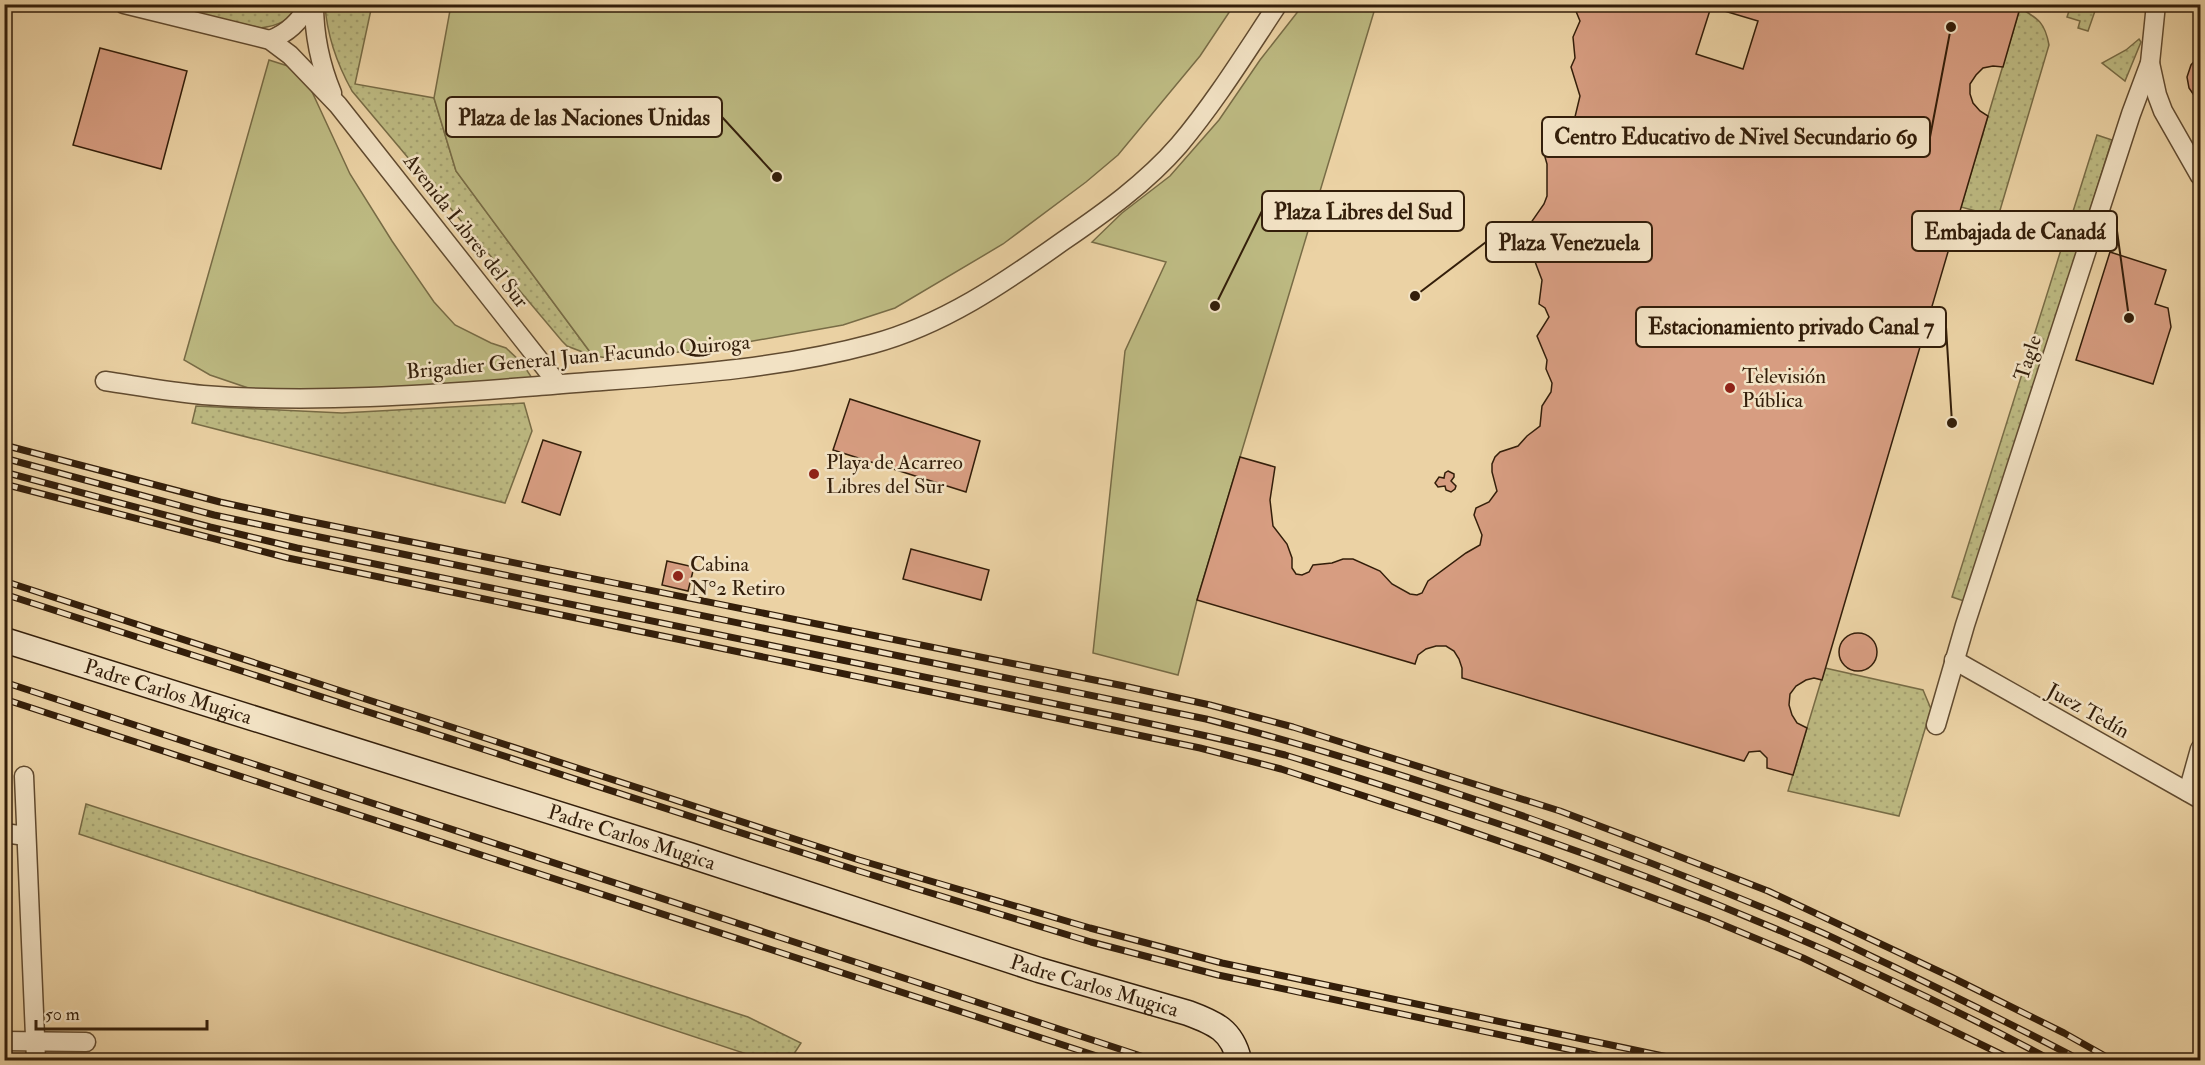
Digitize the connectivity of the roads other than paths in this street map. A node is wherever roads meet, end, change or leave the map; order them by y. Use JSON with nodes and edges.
{"nodes":[{"id":1,"x":124,"y":4,"type":"edge"},
{"id":2,"x":311,"y":4,"type":"edge"},
{"id":3,"x":1278,"y":4,"type":"edge"},
{"id":4,"x":2156,"y":4,"type":"edge"},
{"id":5,"x":270,"y":40,"type":"junction"},
{"id":6,"x":2150,"y":63,"type":"junction"},
{"id":7,"x":338,"y":105,"type":"junction"},
{"id":8,"x":2200,"y":176,"type":"edge"},
{"id":9,"x":105,"y":381,"type":"dead end"},
{"id":10,"x":558,"y":384,"type":"junction"},
{"id":11,"x":4,"y":640,"type":"edge"},
{"id":12,"x":1954,"y":660,"type":"junction"},
{"id":13,"x":1936,"y":724,"type":"dead end"},
{"id":14,"x":2200,"y":749,"type":"edge"},
{"id":15,"x":24,"y":776,"type":"dead end"},
{"id":16,"x":2194,"y":796,"type":"edge"},
{"id":17,"x":4,"y":833,"type":"edge"},
{"id":18,"x":26,"y":836,"type":"junction"},
{"id":19,"x":4,"y":1041,"type":"edge"},
{"id":20,"x":36,"y":1042,"type":"junction"},
{"id":21,"x":86,"y":1042,"type":"dead end"},
{"id":22,"x":36,"y":1060,"type":"edge"},
{"id":23,"x":1239,"y":1060,"type":"edge"}],
"edges":[{"from":1,"to":5,"type":"street"},
{"from":2,"to":5,"type":"street"},
{"from":2,"to":7,"type":"street","name":"Avenida Libres del Sur"},
{"from":3,"to":10,"type":"street","name":"Brigadier General Juan Facundo Quiroga"},
{"from":4,"to":6,"type":"street","name":"Tagle"},
{"from":5,"to":7,"type":"street","name":"Avenida Libres del Sur"},
{"from":6,"to":8,"type":"street"},
{"from":6,"to":12,"type":"street","name":"Tagle"},
{"from":7,"to":10,"type":"street","name":"Avenida Libres del Sur"},
{"from":9,"to":10,"type":"street","name":"Brigadier General Juan Facundo Quiroga"},
{"from":11,"to":23,"type":"street","name":"Padre Carlos Mugica"},
{"from":12,"to":13,"type":"street","name":"Tagle"},
{"from":12,"to":16,"type":"street","name":"Juez Tedín"},
{"from":14,"to":16,"type":"street"},
{"from":15,"to":18,"type":"street"},
{"from":17,"to":18,"type":"street"},
{"from":18,"to":20,"type":"street"},
{"from":19,"to":20,"type":"street"},
{"from":20,"to":21,"type":"street"},
{"from":20,"to":22,"type":"street"}]}
